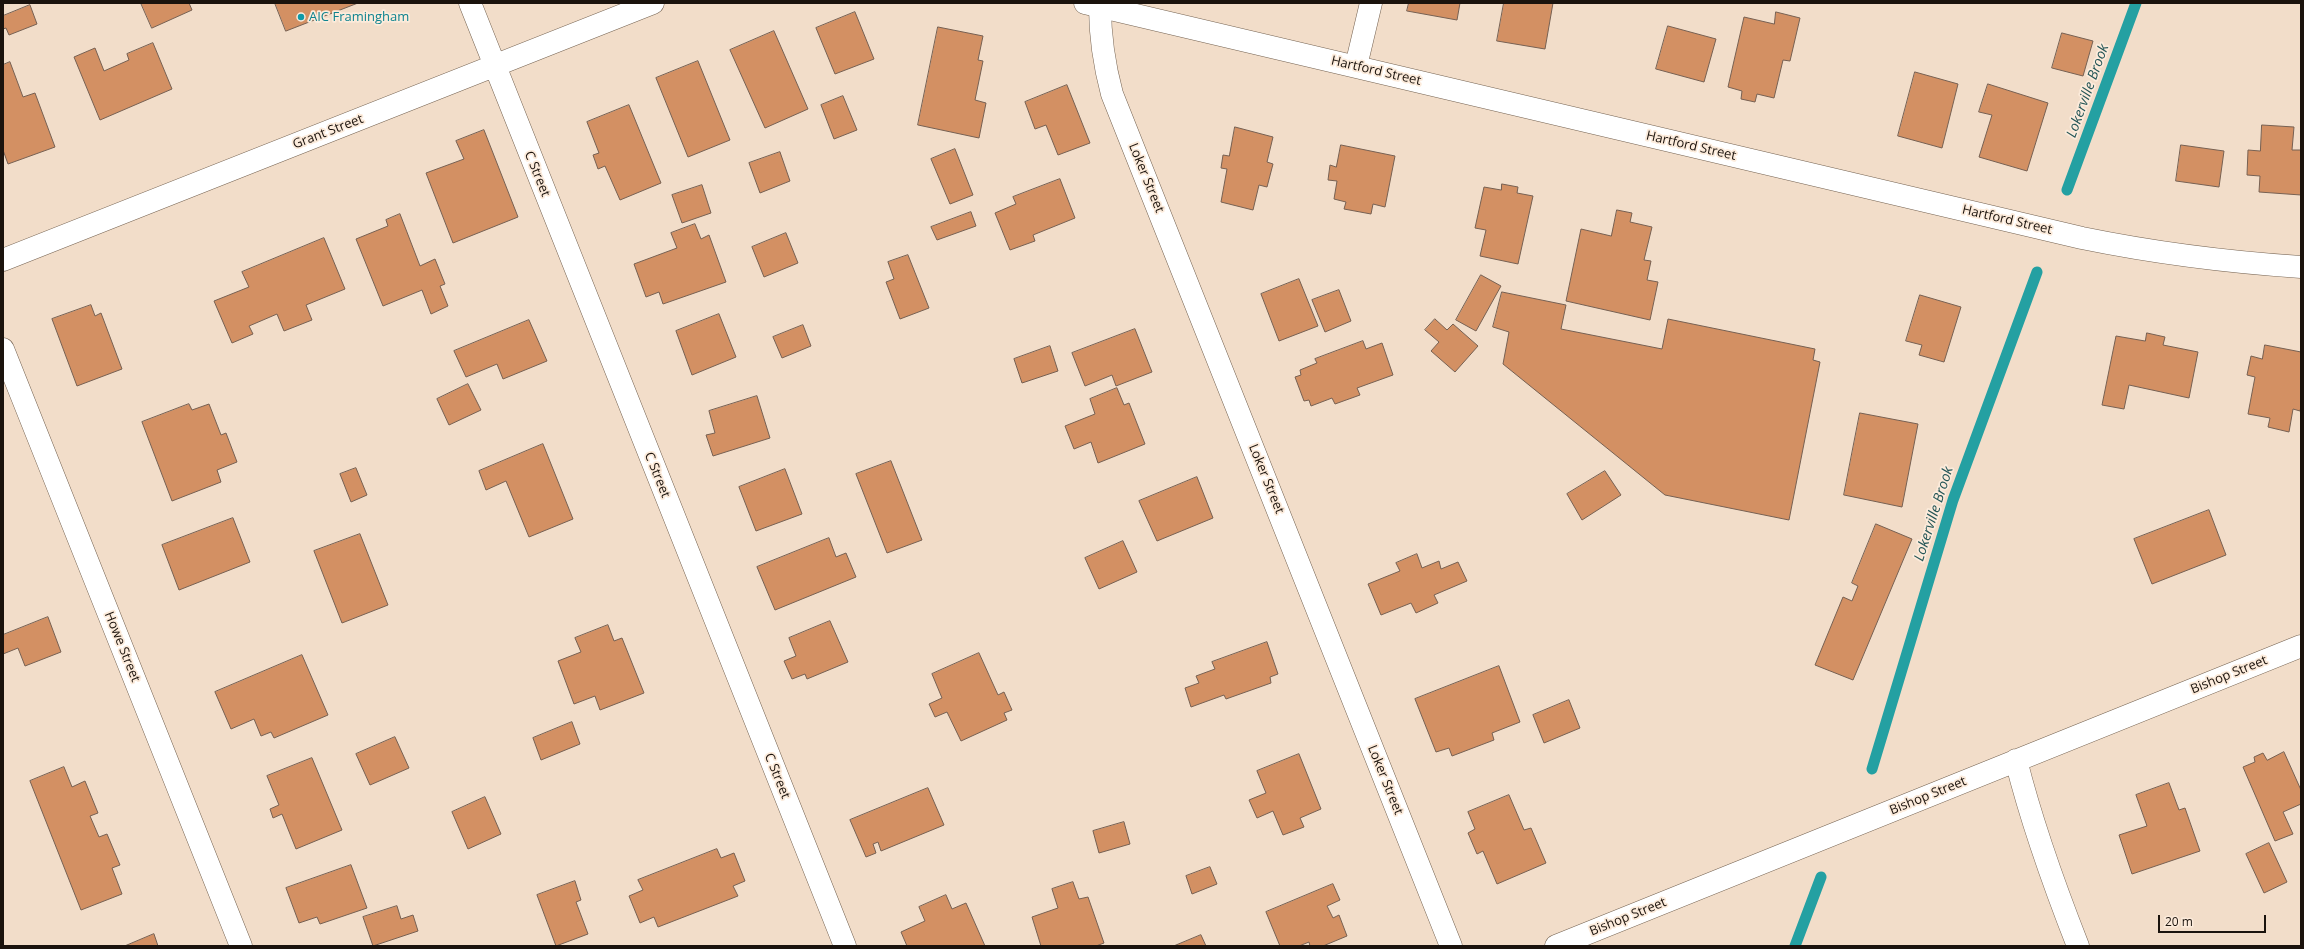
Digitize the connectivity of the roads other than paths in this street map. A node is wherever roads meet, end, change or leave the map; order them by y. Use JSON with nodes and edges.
{"nodes":[{"id":1,"x":470,"y":3,"type":"edge"},
{"id":2,"x":653,"y":3,"type":"edge"},
{"id":3,"x":1372,"y":3,"type":"edge"},
{"id":4,"x":1093,"y":5,"type":"edge"},
{"id":5,"x":1356,"y":66,"type":"junction"},
{"id":6,"x":495,"y":67,"type":"junction"},
{"id":7,"x":3,"y":260,"type":"edge"},
{"id":8,"x":2301,"y":268,"type":"edge"},
{"id":9,"x":3,"y":349,"type":"edge"},
{"id":10,"x":2301,"y":646,"type":"edge"},
{"id":11,"x":2016,"y":760,"type":"junction"},
{"id":12,"x":241,"y":946,"type":"edge"},
{"id":13,"x":845,"y":946,"type":"edge"},
{"id":14,"x":1451,"y":946,"type":"edge"},
{"id":15,"x":1556,"y":946,"type":"edge"},
{"id":16,"x":2078,"y":946,"type":"edge"}],
"edges":[{"from":1,"to":6,"type":"street","name":"C Street"},
{"from":2,"to":6,"type":"street","name":"Grant Street"},
{"from":3,"to":5,"type":"street"},
{"from":4,"to":5,"type":"street","name":"Hartford Street"},
{"from":4,"to":14,"type":"street","name":"Loker Street"},
{"from":5,"to":8,"type":"street","name":"Hartford Street"},
{"from":6,"to":7,"type":"street","name":"Grant Street"},
{"from":6,"to":13,"type":"street","name":"C Street"},
{"from":9,"to":12,"type":"street","name":"Howe Street"},
{"from":10,"to":11,"type":"street","name":"Bishop Street"},
{"from":11,"to":15,"type":"street","name":"Bishop Street"},
{"from":11,"to":16,"type":"street"}]}
